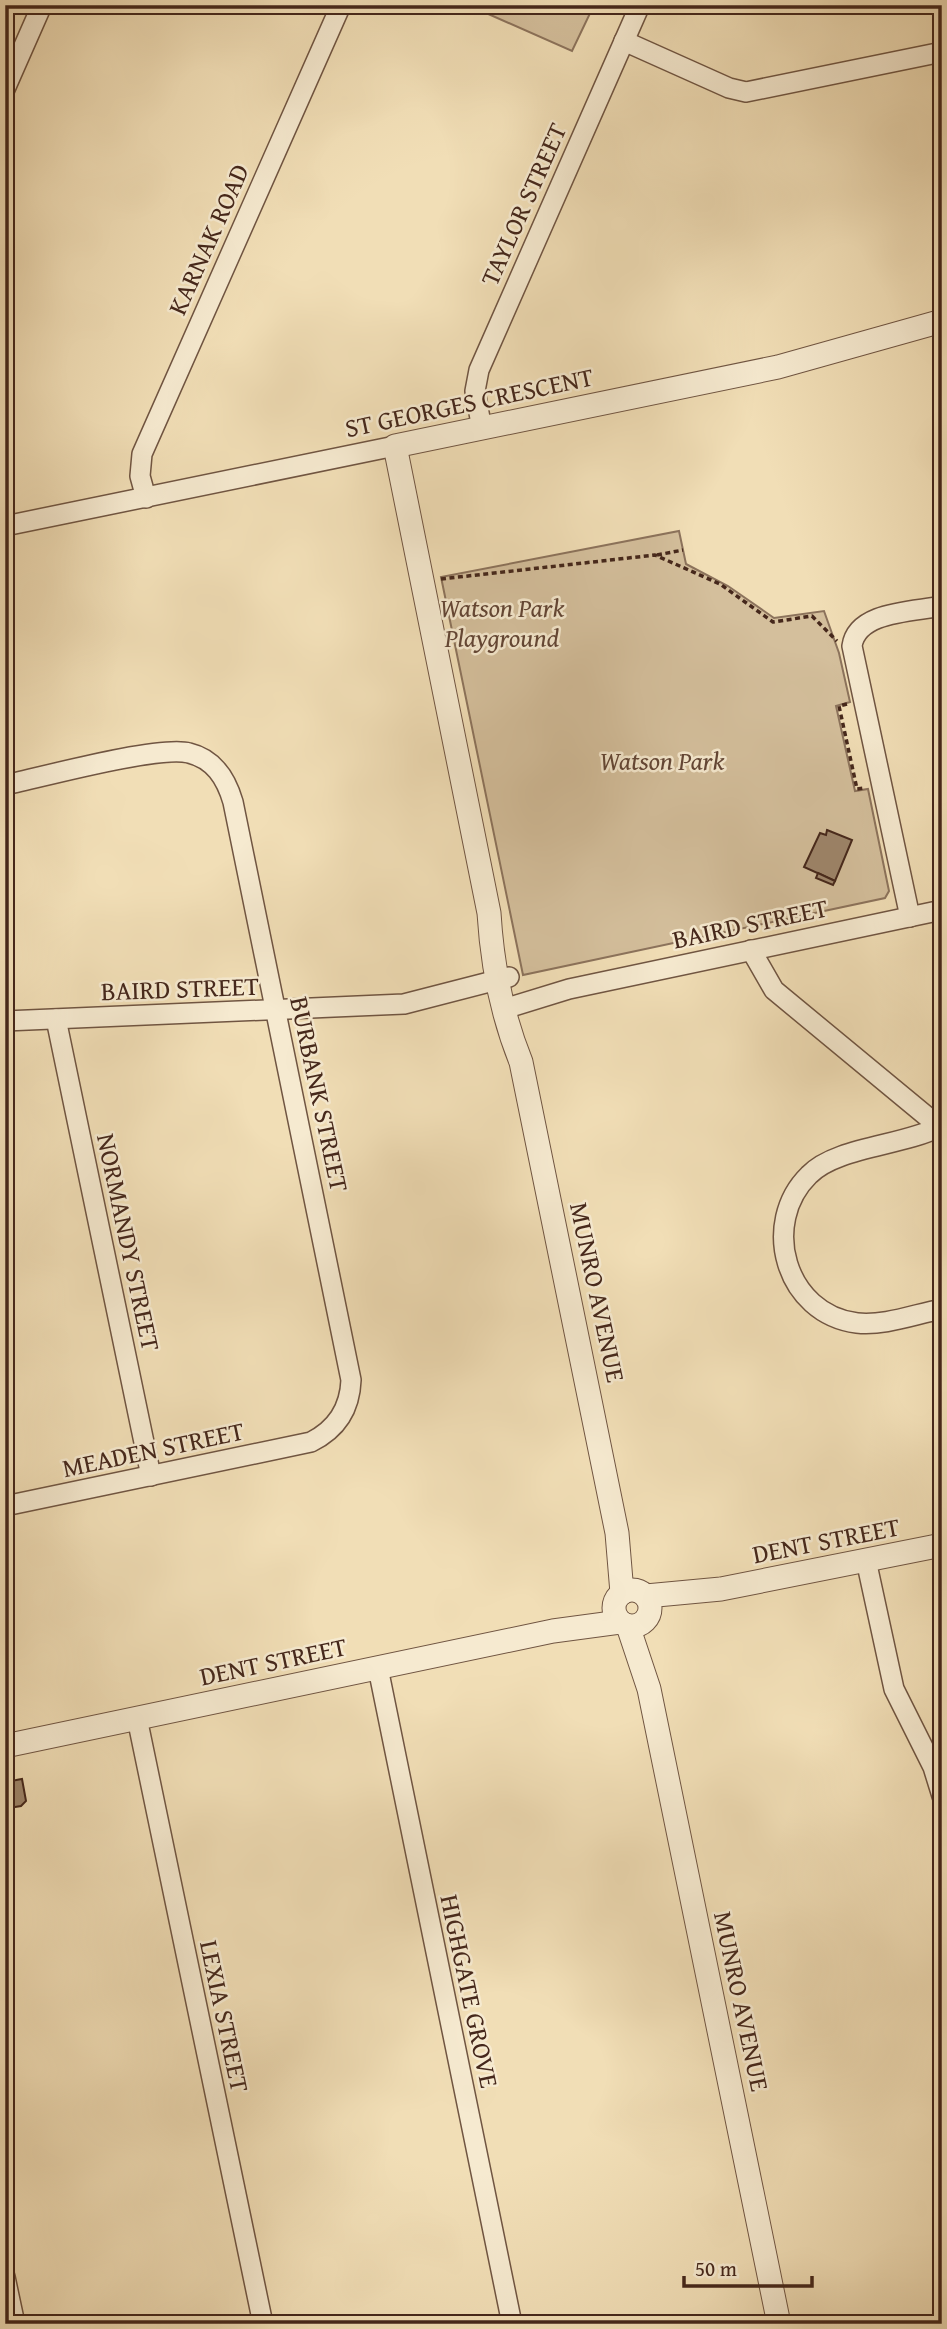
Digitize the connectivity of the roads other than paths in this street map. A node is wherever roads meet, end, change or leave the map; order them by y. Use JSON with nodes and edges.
{"nodes":[{"id":1,"x":42,"y":5,"type":"edge"},
{"id":2,"x":341,"y":5,"type":"edge"},
{"id":3,"x":640,"y":5,"type":"edge"},
{"id":4,"x":624,"y":41,"type":"junction"},
{"id":5,"x":942,"y":52,"type":"edge"},
{"id":6,"x":5,"y":89,"type":"edge"},
{"id":7,"x":942,"y":321,"type":"edge"},
{"id":8,"x":482,"y":429,"type":"junction"},
{"id":9,"x":395,"y":446,"type":"junction"},
{"id":10,"x":146,"y":498,"type":"junction"},
{"id":11,"x":5,"y":526,"type":"edge"},
{"id":12,"x":942,"y":606,"type":"edge"},
{"id":13,"x":5,"y":785,"type":"edge"},
{"id":14,"x":942,"y":910,"type":"edge"},
{"id":15,"x":909,"y":917,"type":"junction"},
{"id":16,"x":772,"y":945,"type":"junction"},
{"id":17,"x":751,"y":950,"type":"junction"},
{"id":18,"x":507,"y":993,"type":"junction"},
{"id":19,"x":789,"y":1000,"type":"junction"},
{"id":20,"x":275,"y":1010,"type":"junction"},
{"id":21,"x":56,"y":1019,"type":"junction"},
{"id":22,"x":5,"y":1021,"type":"edge"},
{"id":23,"x":940,"y":1128,"type":"edge"},
{"id":24,"x":942,"y":1308,"type":"edge"},
{"id":25,"x":312,"y":1441,"type":"joint"},
{"id":26,"x":151,"y":1476,"type":"junction"},
{"id":27,"x":5,"y":1506,"type":"edge"},
{"id":28,"x":942,"y":1545,"type":"edge"},
{"id":29,"x":866,"y":1560,"type":"junction"},
{"id":30,"x":633,"y":1609,"type":"junction"},
{"id":31,"x":378,"y":1668,"type":"junction"},
{"id":32,"x":137,"y":1718,"type":"junction"},
{"id":33,"x":5,"y":1746,"type":"edge"},
{"id":34,"x":942,"y":1796,"type":"edge"},
{"id":35,"x":5,"y":2277,"type":"edge"},
{"id":36,"x":15,"y":2324,"type":"edge"},
{"id":37,"x":263,"y":2324,"type":"edge"},
{"id":38,"x":512,"y":2324,"type":"edge"},
{"id":39,"x":779,"y":2324,"type":"edge"}],
"edges":[{"from":1,"to":6,"type":"street"},
{"from":2,"to":10,"type":"street","name":"KARNAK ROAD"},
{"from":3,"to":4,"type":"street","name":"TAYLOR STREET"},
{"from":4,"to":5,"type":"street"},
{"from":4,"to":8,"type":"street","name":"TAYLOR STREET"},
{"from":7,"to":8,"type":"street","name":"ST GEORGES CRESCENT"},
{"from":8,"to":9,"type":"street","name":"ST GEORGES CRESCENT"},
{"from":9,"to":10,"type":"street","name":"ST GEORGES CRESCENT"},
{"from":9,"to":18,"type":"street","name":"MUNRO AVENUE"},
{"from":10,"to":11,"type":"street","name":"ST GEORGES CRESCENT"},
{"from":12,"to":15,"type":"street"},
{"from":13,"to":20,"type":"street","name":"BURBANK STREET"},
{"from":14,"to":15,"type":"street","name":"BAIRD STREET"},
{"from":15,"to":16,"type":"street","name":"BAIRD STREET"},
{"from":16,"to":17,"type":"street","name":"BAIRD STREET"},
{"from":16,"to":19,"type":"street"},
{"from":17,"to":18,"type":"street","name":"BAIRD STREET"},
{"from":17,"to":19,"type":"street"},
{"from":18,"to":20,"type":"street","name":"BAIRD STREET"},
{"from":18,"to":30,"type":"street","name":"MUNRO AVENUE"},
{"from":19,"to":23,"type":"street"},
{"from":20,"to":21,"type":"street","name":"BAIRD STREET"},
{"from":20,"to":25,"type":"street","name":"BURBANK STREET"},
{"from":21,"to":22,"type":"street","name":"BAIRD STREET"},
{"from":21,"to":26,"type":"street","name":"NORMANDY STREET"},
{"from":23,"to":24,"type":"street"},
{"from":25,"to":26,"type":"street","name":"MEADEN STREET"},
{"from":26,"to":27,"type":"street","name":"MEADEN STREET"},
{"from":28,"to":29,"type":"street","name":"DENT STREET"},
{"from":29,"to":30,"type":"street","name":"DENT STREET"},
{"from":29,"to":34,"type":"street"},
{"from":30,"to":31,"type":"street","name":"DENT STREET"},
{"from":30,"to":39,"type":"street","name":"MUNRO AVENUE"},
{"from":31,"to":32,"type":"street","name":"DENT STREET"},
{"from":31,"to":38,"type":"street","name":"HIGHGATE GROVE"},
{"from":32,"to":33,"type":"street","name":"DENT STREET"},
{"from":32,"to":37,"type":"street","name":"LEXIA STREET"},
{"from":35,"to":36,"type":"street"}]}
